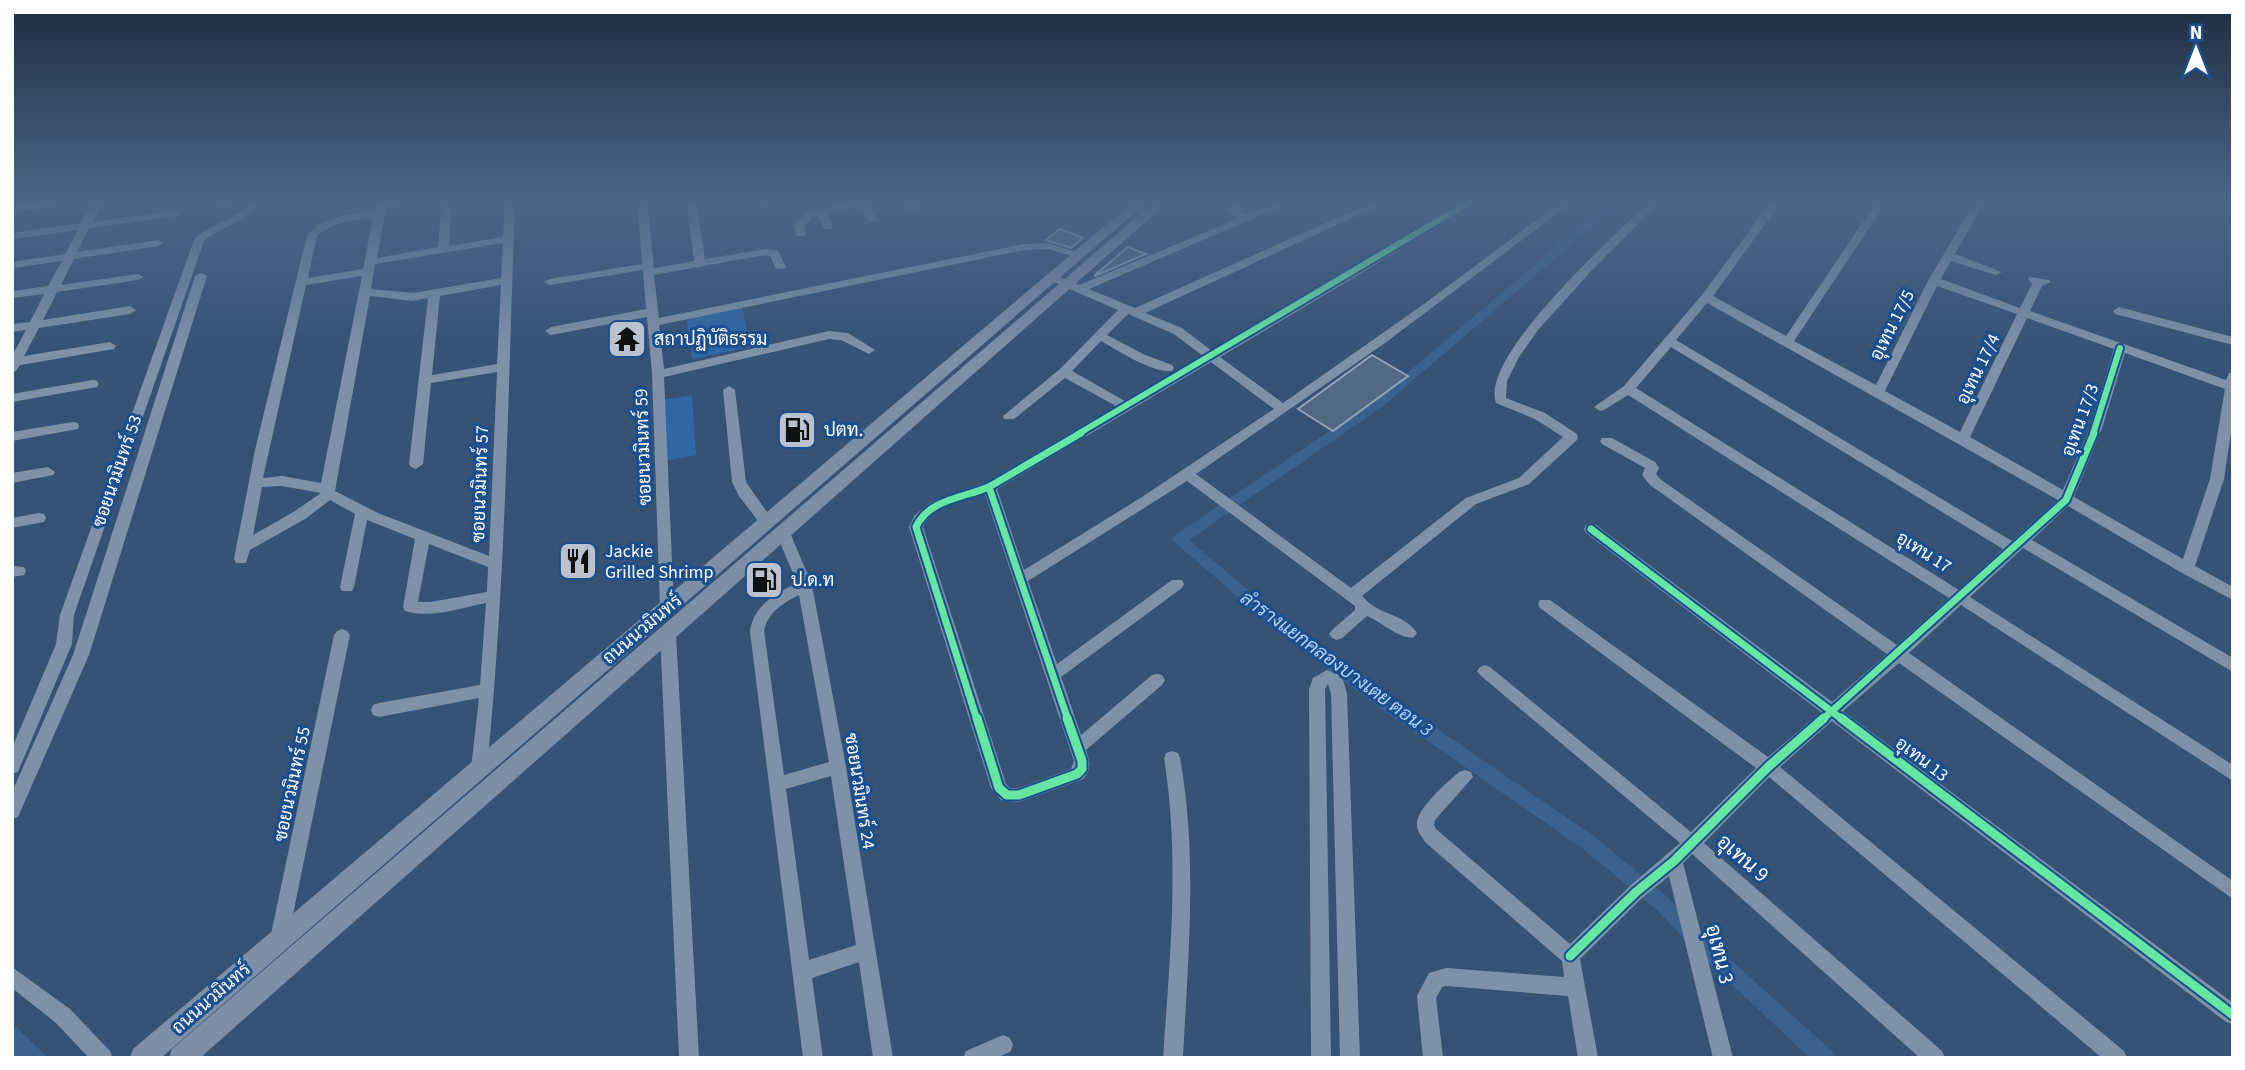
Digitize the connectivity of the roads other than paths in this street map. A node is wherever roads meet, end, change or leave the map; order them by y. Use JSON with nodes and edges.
{"nodes":[{"id":1,"x":71,"y":251,"type":"edge"},
{"id":2,"x":107,"y":251,"type":"edge"},
{"id":3,"x":195,"y":251,"type":"edge"},
{"id":4,"x":308,"y":251,"type":"edge"},
{"id":5,"x":371,"y":251,"type":"edge"},
{"id":6,"x":439,"y":251,"type":"edge"},
{"id":7,"x":507,"y":251,"type":"edge"},
{"id":8,"x":648,"y":251,"type":"edge"},
{"id":9,"x":698,"y":251,"type":"edge"},
{"id":10,"x":1005,"y":251,"type":"edge"},
{"id":11,"x":1065,"y":251,"type":"edge"},
{"id":12,"x":1084,"y":251,"type":"edge"},
{"id":13,"x":1105,"y":251,"type":"edge"},
{"id":14,"x":1158,"y":251,"type":"edge"},
{"id":15,"x":1269,"y":251,"type":"edge"},
{"id":16,"x":1391,"y":251,"type":"edge"},
{"id":17,"x":1504,"y":251,"type":"edge"},
{"id":18,"x":1606,"y":251,"type":"edge"},
{"id":19,"x":1740,"y":251,"type":"edge"},
{"id":20,"x":1849,"y":251,"type":"edge"},
{"id":21,"x":1952,"y":251,"type":"edge"},
{"id":22,"x":1079,"y":255,"type":"junction"},
{"id":23,"x":1949,"y":256,"type":"junction"},
{"id":24,"x":68,"y":257,"type":"junction"},
{"id":25,"x":700,"y":262,"type":"junction"},
{"id":26,"x":12,"y":265,"type":"edge"},
{"id":27,"x":368,"y":267,"type":"junction"},
{"id":28,"x":780,"y":267,"type":"dead end"},
{"id":29,"x":650,"y":269,"type":"junction"},
{"id":30,"x":1996,"y":272,"type":"dead end"},
{"id":31,"x":201,"y":276,"type":"dead end"},
{"id":32,"x":138,"y":277,"type":"dead end"},
{"id":33,"x":505,"y":281,"type":"junction"},
{"id":34,"x":1934,"y":281,"type":"junction"},
{"id":35,"x":302,"y":282,"type":"junction"},
{"id":36,"x":550,"y":282,"type":"dead end"},
{"id":37,"x":1068,"y":283,"type":"junction"},
{"id":38,"x":2038,"y":283,"type":"dead end"},
{"id":39,"x":53,"y":289,"type":"junction"},
{"id":40,"x":366,"y":292,"type":"junction"},
{"id":41,"x":434,"y":294,"type":"junction"},
{"id":42,"x":12,"y":295,"type":"edge"},
{"id":43,"x":1706,"y":297,"type":"junction"},
{"id":44,"x":130,"y":310,"type":"dead end"},
{"id":45,"x":1132,"y":310,"type":"junction"},
{"id":46,"x":2119,"y":311,"type":"dead end"},
{"id":47,"x":2025,"y":314,"type":"junction"},
{"id":48,"x":652,"y":318,"type":"junction"},
{"id":49,"x":35,"y":325,"type":"junction"},
{"id":50,"x":12,"y":328,"type":"edge"},
{"id":51,"x":551,"y":331,"type":"dead end"},
{"id":52,"x":1100,"y":336,"type":"junction"},
{"id":53,"x":1670,"y":341,"type":"junction"},
{"id":54,"x":2233,"y":341,"type":"edge"},
{"id":55,"x":1787,"y":343,"type":"junction"},
{"id":56,"x":110,"y":346,"type":"dead end"},
{"id":57,"x":2120,"y":348,"type":"junction"},
{"id":58,"x":869,"y":349,"type":"dead end"},
{"id":59,"x":1210,"y":355,"type":"junction"},
{"id":60,"x":13,"y":364,"type":"edge"},
{"id":61,"x":503,"y":367,"type":"junction"},
{"id":62,"x":1168,"y":368,"type":"dead end"},
{"id":63,"x":1064,"y":372,"type":"junction"},
{"id":64,"x":658,"y":374,"type":"junction"},
{"id":65,"x":425,"y":380,"type":"junction"},
{"id":66,"x":2232,"y":383,"type":"edge"},
{"id":67,"x":93,"y":384,"type":"dead end"},
{"id":68,"x":1628,"y":389,"type":"junction"},
{"id":69,"x":729,"y":390,"type":"dead end"},
{"id":70,"x":1878,"y":393,"type":"junction"},
{"id":71,"x":12,"y":398,"type":"edge"},
{"id":72,"x":1120,"y":403,"type":"dead end"},
{"id":73,"x":1600,"y":407,"type":"dead end"},
{"id":74,"x":1282,"y":409,"type":"junction"},
{"id":75,"x":1009,"y":416,"type":"dead end"},
{"id":76,"x":73,"y":426,"type":"dead end"},
{"id":77,"x":12,"y":437,"type":"edge"},
{"id":78,"x":1963,"y":439,"type":"junction"},
{"id":79,"x":1607,"y":441,"type":"dead end"},
{"id":80,"x":416,"y":464,"type":"dead end"},
{"id":81,"x":48,"y":472,"type":"dead end"},
{"id":82,"x":1187,"y":474,"type":"junction"},
{"id":83,"x":12,"y":478,"type":"edge"},
{"id":84,"x":257,"y":483,"type":"junction"},
{"id":85,"x":989,"y":487,"type":"junction"},
{"id":86,"x":328,"y":491,"type":"junction"},
{"id":87,"x":2066,"y":500,"type":"junction"},
{"id":88,"x":362,"y":512,"type":"junction"},
{"id":89,"x":39,"y":518,"type":"dead end"},
{"id":90,"x":12,"y":523,"type":"edge"},
{"id":91,"x":776,"y":529,"type":"junction"},
{"id":92,"x":1591,"y":529,"type":"dead end"},
{"id":93,"x":422,"y":536,"type":"junction"},
{"id":94,"x":2017,"y":544,"type":"junction"},
{"id":95,"x":496,"y":564,"type":"junction"},
{"id":96,"x":2187,"y":569,"type":"junction"},
{"id":97,"x":1022,"y":578,"type":"junction"},
{"id":98,"x":1177,"y":584,"type":"dead end"},
{"id":99,"x":805,"y":585,"type":"junction"},
{"id":100,"x":347,"y":586,"type":"dead end"},
{"id":101,"x":2233,"y":594,"type":"edge"},
{"id":102,"x":494,"y":596,"type":"junction"},
{"id":103,"x":1352,"y":596,"type":"junction"},
{"id":104,"x":1959,"y":597,"type":"junction"},
{"id":105,"x":1545,"y":604,"type":"dead end"},
{"id":106,"x":667,"y":608,"type":"junction"},
{"id":107,"x":1364,"y":608,"type":"junction"},
{"id":108,"x":668,"y":633,"type":"junction"},
{"id":109,"x":1409,"y":633,"type":"dead end"},
{"id":110,"x":1337,"y":634,"type":"dead end"},
{"id":111,"x":342,"y":635,"type":"dead end"},
{"id":112,"x":1898,"y":653,"type":"junction"},
{"id":113,"x":2233,"y":666,"type":"edge"},
{"id":114,"x":1485,"y":671,"type":"dead end"},
{"id":115,"x":1054,"y":674,"type":"junction"},
{"id":116,"x":1157,"y":680,"type":"dead end"},
{"id":117,"x":488,"y":690,"type":"junction"},
{"id":118,"x":379,"y":710,"type":"dead end"},
{"id":119,"x":1834,"y":711,"type":"junction"},
{"id":120,"x":1078,"y":747,"type":"junction"},
{"id":121,"x":1172,"y":758,"type":"dead end"},
{"id":122,"x":12,"y":767,"type":"edge"},
{"id":123,"x":838,"y":767,"type":"junction"},
{"id":124,"x":1768,"y":767,"type":"junction"},
{"id":125,"x":479,"y":768,"type":"junction"},
{"id":126,"x":2233,"y":774,"type":"edge"},
{"id":127,"x":1465,"y":777,"type":"dead end"},
{"id":128,"x":776,"y":785,"type":"junction"},
{"id":129,"x":12,"y":812,"type":"edge"},
{"id":130,"x":1692,"y":843,"type":"junction"},
{"id":131,"x":1674,"y":861,"type":"junction"},
{"id":132,"x":2233,"y":891,"type":"edge"},
{"id":133,"x":279,"y":940,"type":"junction"},
{"id":134,"x":866,"y":951,"type":"junction"},
{"id":135,"x":1570,"y":956,"type":"junction"},
{"id":136,"x":801,"y":972,"type":"junction"},
{"id":137,"x":12,"y":976,"type":"edge"},
{"id":138,"x":1576,"y":987,"type":"junction"},
{"id":139,"x":2233,"y":1015,"type":"edge"},
{"id":140,"x":1003,"y":1045,"type":"dead end"},
{"id":141,"x":103,"y":1058,"type":"edge"},
{"id":142,"x":142,"y":1058,"type":"edge"},
{"id":143,"x":181,"y":1058,"type":"edge"},
{"id":144,"x":689,"y":1058,"type":"edge"},
{"id":145,"x":813,"y":1058,"type":"edge"},
{"id":146,"x":883,"y":1058,"type":"edge"},
{"id":147,"x":973,"y":1058,"type":"edge"},
{"id":148,"x":1173,"y":1058,"type":"edge"},
{"id":149,"x":1321,"y":1058,"type":"edge"},
{"id":150,"x":1350,"y":1058,"type":"edge"},
{"id":151,"x":1433,"y":1058,"type":"edge"},
{"id":152,"x":1588,"y":1058,"type":"edge"},
{"id":153,"x":1723,"y":1058,"type":"edge"},
{"id":154,"x":1935,"y":1058,"type":"edge"},
{"id":155,"x":2117,"y":1058,"type":"edge"}],
"edges":[{"from":1,"to":24,"type":"street"},
{"from":2,"to":24,"type":"street"},
{"from":3,"to":122,"type":"street","name":"ซอยนวมินทร์ 53"},
{"from":4,"to":35,"type":"street"},
{"from":5,"to":27,"type":"street"},
{"from":6,"to":27,"type":"street"},
{"from":7,"to":33,"type":"street","name":"ซอยนวมินทร์ 57"},
{"from":8,"to":29,"type":"street","name":"ซอยนวมินทร์ 59"},
{"from":9,"to":25,"type":"street"},
{"from":10,"to":48,"type":"street"},
{"from":11,"to":22,"type":"street"},
{"from":12,"to":22,"type":"main road","name":"ถนนนวมินทร์"},
{"from":13,"to":37,"type":"main road","name":"ถนนนวมินทร์"},
{"from":14,"to":37,"type":"street"},
{"from":15,"to":45,"type":"street"},
{"from":16,"to":59,"type":"street"},
{"from":17,"to":74,"type":"street"},
{"from":18,"to":103,"type":"street"},
{"from":19,"to":43,"type":"street"},
{"from":20,"to":55,"type":"street"},
{"from":21,"to":23,"type":"street","name":"อุเทน 17/5"},
{"from":22,"to":37,"type":"main road","name":"ถนนนวมินทร์"},
{"from":23,"to":30,"type":"street"},
{"from":23,"to":34,"type":"street","name":"อุเทน 17/5"},
{"from":24,"to":26,"type":"street"},
{"from":24,"to":39,"type":"street"},
{"from":25,"to":28,"type":"street"},
{"from":25,"to":29,"type":"street"},
{"from":27,"to":35,"type":"street"},
{"from":27,"to":40,"type":"street"},
{"from":29,"to":36,"type":"street"},
{"from":29,"to":48,"type":"street","name":"ซอยนวมินทร์ 59"},
{"from":31,"to":129,"type":"street"},
{"from":32,"to":39,"type":"street"},
{"from":33,"to":41,"type":"street"},
{"from":33,"to":61,"type":"street","name":"ซอยนวมินทร์ 57"},
{"from":34,"to":47,"type":"street"},
{"from":34,"to":70,"type":"street","name":"อุเทน 17/5"},
{"from":35,"to":84,"type":"street"},
{"from":37,"to":45,"type":"street"},
{"from":37,"to":91,"type":"main road","name":"ถนนนวมินทร์"},
{"from":38,"to":47,"type":"street","name":"อุเทน 17/4"},
{"from":39,"to":42,"type":"street"},
{"from":39,"to":49,"type":"street"},
{"from":40,"to":41,"type":"street"},
{"from":40,"to":86,"type":"street"},
{"from":41,"to":65,"type":"street"},
{"from":43,"to":53,"type":"street"},
{"from":43,"to":55,"type":"street"},
{"from":44,"to":49,"type":"street"},
{"from":45,"to":52,"type":"street"},
{"from":45,"to":59,"type":"street"},
{"from":46,"to":54,"type":"street"},
{"from":47,"to":57,"type":"street"},
{"from":47,"to":78,"type":"street","name":"อุเทน 17/4"},
{"from":48,"to":51,"type":"street"},
{"from":48,"to":64,"type":"street","name":"ซอยนวมินทร์ 59"},
{"from":49,"to":50,"type":"street"},
{"from":49,"to":60,"type":"street"},
{"from":52,"to":62,"type":"street"},
{"from":52,"to":63,"type":"street"},
{"from":53,"to":68,"type":"street"},
{"from":53,"to":94,"type":"street"},
{"from":55,"to":70,"type":"street"},
{"from":56,"to":60,"type":"street"},
{"from":57,"to":66,"type":"street"},
{"from":57,"to":87,"type":"street","name":"อุเทน 17/3"},
{"from":58,"to":64,"type":"street"},
{"from":59,"to":74,"type":"street"},
{"from":59,"to":85,"type":"street"},
{"from":61,"to":65,"type":"street"},
{"from":61,"to":95,"type":"street","name":"ซอยนวมินทร์ 57"},
{"from":63,"to":72,"type":"street"},
{"from":63,"to":75,"type":"street"},
{"from":64,"to":106,"type":"street","name":"ซอยนวมินทร์ 59"},
{"from":65,"to":80,"type":"street"},
{"from":66,"to":96,"type":"street"},
{"from":67,"to":71,"type":"street"},
{"from":68,"to":73,"type":"street"},
{"from":68,"to":104,"type":"street","name":"อุเทน 17"},
{"from":69,"to":91,"type":"street","name":"ซอยนวมินทร์ 24"},
{"from":70,"to":78,"type":"street"},
{"from":74,"to":82,"type":"street"},
{"from":76,"to":77,"type":"street"},
{"from":78,"to":87,"type":"street"},
{"from":79,"to":112,"type":"street"},
{"from":81,"to":83,"type":"street"},
{"from":82,"to":97,"type":"street"},
{"from":82,"to":103,"type":"street"},
{"from":84,"to":86,"type":"street"},
{"from":84,"to":86,"type":"street"},
{"from":85,"to":97,"type":"street"},
{"from":85,"to":120,"type":"street"},
{"from":86,"to":88,"type":"street"},
{"from":87,"to":94,"type":"street"},
{"from":87,"to":96,"type":"street"},
{"from":88,"to":93,"type":"street"},
{"from":88,"to":100,"type":"street"},
{"from":89,"to":90,"type":"street"},
{"from":91,"to":99,"type":"street","name":"ซอยนวมินทร์ 24"},
{"from":91,"to":106,"type":"main road","name":"ถนนนวมินทร์"},
{"from":91,"to":108,"type":"main road","name":"ถนนนวมินทร์"},
{"from":92,"to":119,"type":"street","name":"อุเทน 13"},
{"from":93,"to":95,"type":"street"},
{"from":93,"to":102,"type":"street"},
{"from":94,"to":104,"type":"street"},
{"from":94,"to":113,"type":"street"},
{"from":95,"to":102,"type":"street","name":"ซอยนวมินทร์ 57"},
{"from":96,"to":101,"type":"street"},
{"from":97,"to":115,"type":"street"},
{"from":98,"to":115,"type":"street"},
{"from":99,"to":123,"type":"street","name":"ซอยนวมินทร์ 24"},
{"from":99,"to":128,"type":"street"},
{"from":102,"to":117,"type":"street","name":"ซอยนวมินทร์ 57"},
{"from":103,"to":107,"type":"street"},
{"from":104,"to":112,"type":"street"},
{"from":104,"to":126,"type":"street","name":"อุเทน 17"},
{"from":105,"to":124,"type":"street"},
{"from":106,"to":125,"type":"main road","name":"ถนนนวมินทร์"},
{"from":107,"to":109,"type":"street"},
{"from":107,"to":110,"type":"street"},
{"from":108,"to":143,"type":"main road","name":"ถนนนวมินทร์"},
{"from":108,"to":144,"type":"street"},
{"from":111,"to":133,"type":"street","name":"ซอยนวมินทร์ 55"},
{"from":112,"to":119,"type":"street"},
{"from":112,"to":132,"type":"street"},
{"from":114,"to":130,"type":"street","name":"อุเทน 9"},
{"from":115,"to":120,"type":"street"},
{"from":116,"to":120,"type":"street"},
{"from":117,"to":118,"type":"street"},
{"from":117,"to":125,"type":"street","name":"ซอยนวมินทร์ 57"},
{"from":119,"to":124,"type":"street"},
{"from":119,"to":139,"type":"street","name":"อุเทน 13"},
{"from":121,"to":148,"type":"street"},
{"from":123,"to":128,"type":"street"},
{"from":123,"to":134,"type":"street","name":"ซอยนวมินทร์ 24"},
{"from":124,"to":130,"type":"street"},
{"from":124,"to":155,"type":"street"},
{"from":125,"to":133,"type":"main road","name":"ถนนนวมินทร์"},
{"from":127,"to":135,"type":"street"},
{"from":128,"to":136,"type":"street"},
{"from":130,"to":131,"type":"street"},
{"from":130,"to":154,"type":"street","name":"อุเทน 9"},
{"from":131,"to":135,"type":"street"},
{"from":131,"to":153,"type":"street","name":"อุเทน 3"},
{"from":133,"to":142,"type":"main road","name":"ถนนนวมินทร์"},
{"from":134,"to":136,"type":"street"},
{"from":134,"to":146,"type":"street","name":"ซอยนวมินทร์ 24"},
{"from":135,"to":138,"type":"street"},
{"from":136,"to":145,"type":"street"},
{"from":137,"to":141,"type":"street"},
{"from":138,"to":151,"type":"street"},
{"from":138,"to":152,"type":"street"},
{"from":140,"to":147,"type":"street"},
{"from":149,"to":150,"type":"street"}]}
